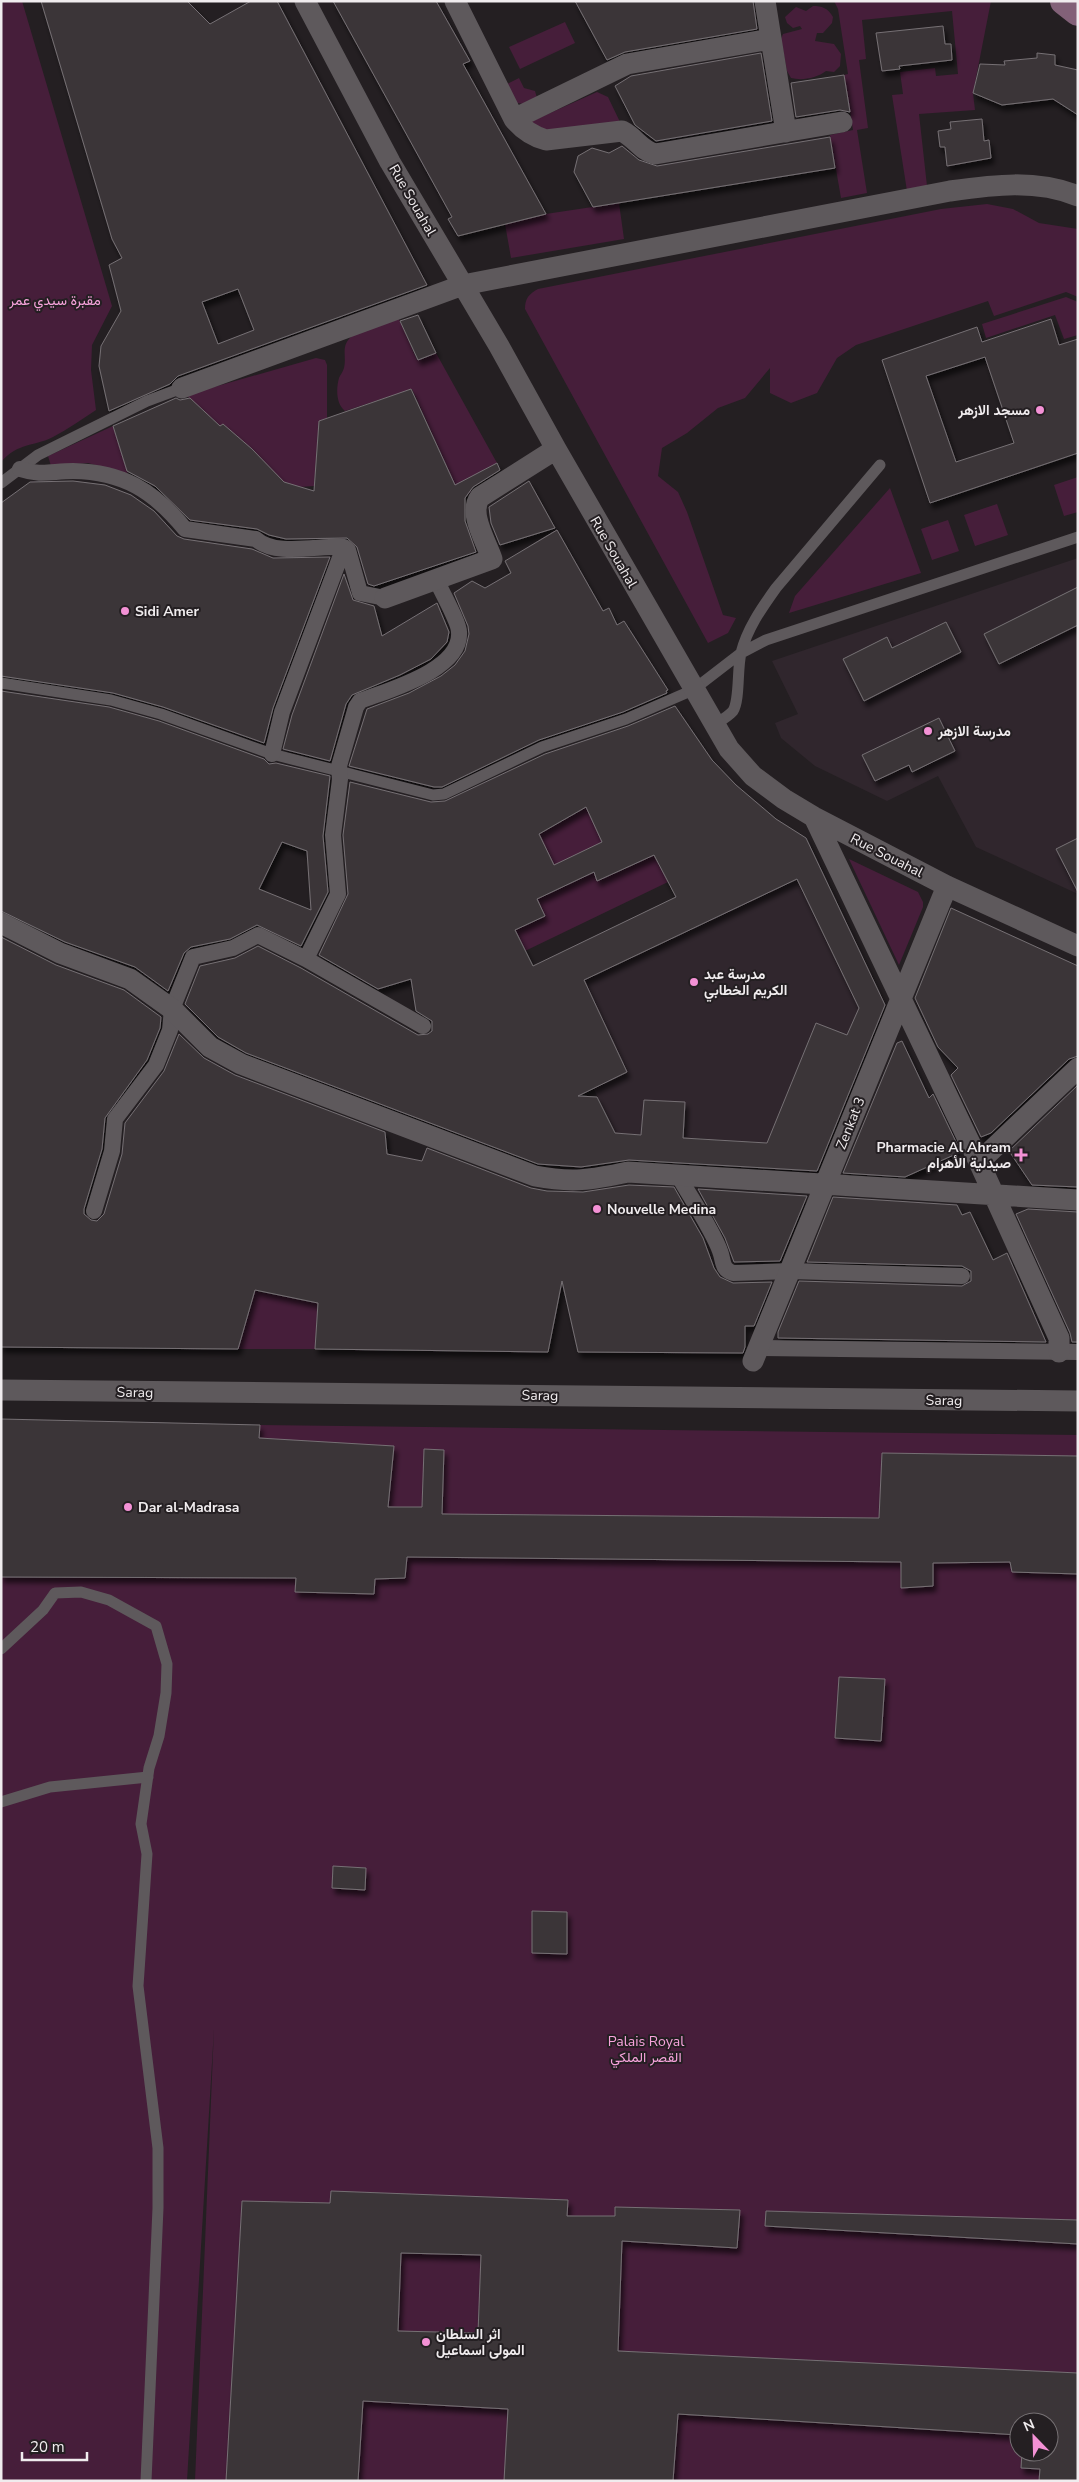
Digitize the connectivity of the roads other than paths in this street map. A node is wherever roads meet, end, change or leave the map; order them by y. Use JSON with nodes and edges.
{"nodes":[{"id":1,"x":305,"y":1,"type":"edge"},
{"id":2,"x":455,"y":1,"type":"edge"},
{"id":3,"x":765,"y":1,"type":"edge"},
{"id":4,"x":1064,"y":1,"type":"edge"},
{"id":5,"x":1078,"y":12,"type":"edge"},
{"id":6,"x":771,"y":39,"type":"junction"},
{"id":7,"x":514,"y":119,"type":"junction"},
{"id":8,"x":842,"y":122,"type":"dead end"},
{"id":9,"x":786,"y":132,"type":"junction"},
{"id":10,"x":1078,"y":196,"type":"edge"},
{"id":11,"x":463,"y":285,"type":"junction"},
{"id":12,"x":182,"y":388,"type":"joint"},
{"id":13,"x":556,"y":449,"type":"junction"},
{"id":14,"x":880,"y":464,"type":"dead end"},
{"id":15,"x":20,"y":468,"type":"junction"},
{"id":16,"x":1,"y":482,"type":"edge"},
{"id":17,"x":1078,"y":537,"type":"edge"},
{"id":18,"x":344,"y":546,"type":"junction"},
{"id":19,"x":436,"y":579,"type":"junction"},
{"id":20,"x":385,"y":598,"type":"joint"},
{"id":21,"x":741,"y":653,"type":"junction"},
{"id":22,"x":1,"y":683,"type":"edge"},
{"id":23,"x":693,"y":690,"type":"junction"},
{"id":24,"x":714,"y":725,"type":"junction"},
{"id":25,"x":272,"y":754,"type":"junction"},
{"id":26,"x":339,"y":772,"type":"junction"},
{"id":27,"x":814,"y":817,"type":"junction"},
{"id":28,"x":947,"y":886,"type":"junction"},
{"id":29,"x":1,"y":923,"type":"edge"},
{"id":30,"x":1078,"y":946,"type":"edge"},
{"id":31,"x":306,"y":959,"type":"junction"},
{"id":32,"x":900,"y":1000,"type":"junction"},
{"id":33,"x":172,"y":1009,"type":"junction"},
{"id":34,"x":423,"y":1026,"type":"dead end"},
{"id":35,"x":1078,"y":1068,"type":"edge"},
{"id":36,"x":979,"y":1162,"type":"junction"},
{"id":37,"x":678,"y":1175,"type":"junction"},
{"id":38,"x":826,"y":1183,"type":"junction"},
{"id":39,"x":993,"y":1194,"type":"junction"},
{"id":40,"x":1078,"y":1200,"type":"edge"},
{"id":41,"x":94,"y":1211,"type":"dead end"},
{"id":42,"x":790,"y":1271,"type":"junction"},
{"id":43,"x":962,"y":1276,"type":"dead end"},
{"id":44,"x":1068,"y":1352,"type":"edge"},
{"id":45,"x":756,"y":1355,"type":"joint"},
{"id":46,"x":1,"y":1390,"type":"edge"},
{"id":47,"x":1078,"y":1401,"type":"edge"},
{"id":48,"x":1,"y":1649,"type":"edge"},
{"id":49,"x":148,"y":1776,"type":"junction"},
{"id":50,"x":1,"y":1802,"type":"edge"},
{"id":51,"x":146,"y":2481,"type":"edge"}],
"edges":[{"from":1,"to":11,"type":"street","name":"Rue Souahal"},
{"from":2,"to":7,"type":"street"},
{"from":3,"to":6,"type":"street"},
{"from":4,"to":5,"type":"main road"},
{"from":6,"to":7,"type":"street"},
{"from":6,"to":9,"type":"street"},
{"from":7,"to":9,"type":"street"},
{"from":8,"to":9,"type":"street"},
{"from":10,"to":11,"type":"street"},
{"from":11,"to":12,"type":"street"},
{"from":11,"to":13,"type":"street","name":"Rue Souahal"},
{"from":12,"to":15,"type":"lane"},
{"from":13,"to":19,"type":"street"},
{"from":13,"to":23,"type":"street","name":"Rue Souahal"},
{"from":14,"to":21,"type":"lane"},
{"from":15,"to":16,"type":"lane"},
{"from":15,"to":18,"type":"street"},
{"from":17,"to":21,"type":"lane"},
{"from":18,"to":20,"type":"street"},
{"from":18,"to":25,"type":"street"},
{"from":19,"to":20,"type":"street"},
{"from":19,"to":26,"type":"street"},
{"from":21,"to":23,"type":"lane"},
{"from":21,"to":24,"type":"lane"},
{"from":22,"to":25,"type":"lane"},
{"from":23,"to":24,"type":"street","name":"Rue Souahal"},
{"from":23,"to":26,"type":"lane"},
{"from":24,"to":27,"type":"street","name":"Rue Souahal"},
{"from":25,"to":26,"type":"lane"},
{"from":26,"to":31,"type":"street"},
{"from":27,"to":28,"type":"street","name":"Rue Souahal"},
{"from":27,"to":32,"type":"street"},
{"from":28,"to":30,"type":"street","name":"Rue Souahal"},
{"from":28,"to":32,"type":"street","name":"Zenkat 3"},
{"from":29,"to":33,"type":"street"},
{"from":31,"to":33,"type":"street"},
{"from":31,"to":34,"type":"street"},
{"from":32,"to":36,"type":"street"},
{"from":32,"to":38,"type":"street","name":"Zenkat 3"},
{"from":33,"to":37,"type":"street"},
{"from":33,"to":41,"type":"street"},
{"from":35,"to":36,"type":"street"},
{"from":36,"to":39,"type":"street"},
{"from":37,"to":38,"type":"street"},
{"from":37,"to":42,"type":"street"},
{"from":38,"to":39,"type":"street"},
{"from":38,"to":42,"type":"street","name":"Zenkat 3"},
{"from":39,"to":40,"type":"street"},
{"from":39,"to":44,"type":"street"},
{"from":42,"to":43,"type":"street"},
{"from":42,"to":45,"type":"street","name":"Zenkat 3"},
{"from":44,"to":45,"type":"street"},
{"from":46,"to":47,"type":"street","name":"Sarag"},
{"from":48,"to":49,"type":"lane"},
{"from":49,"to":50,"type":"lane"},
{"from":49,"to":51,"type":"lane"}]}
